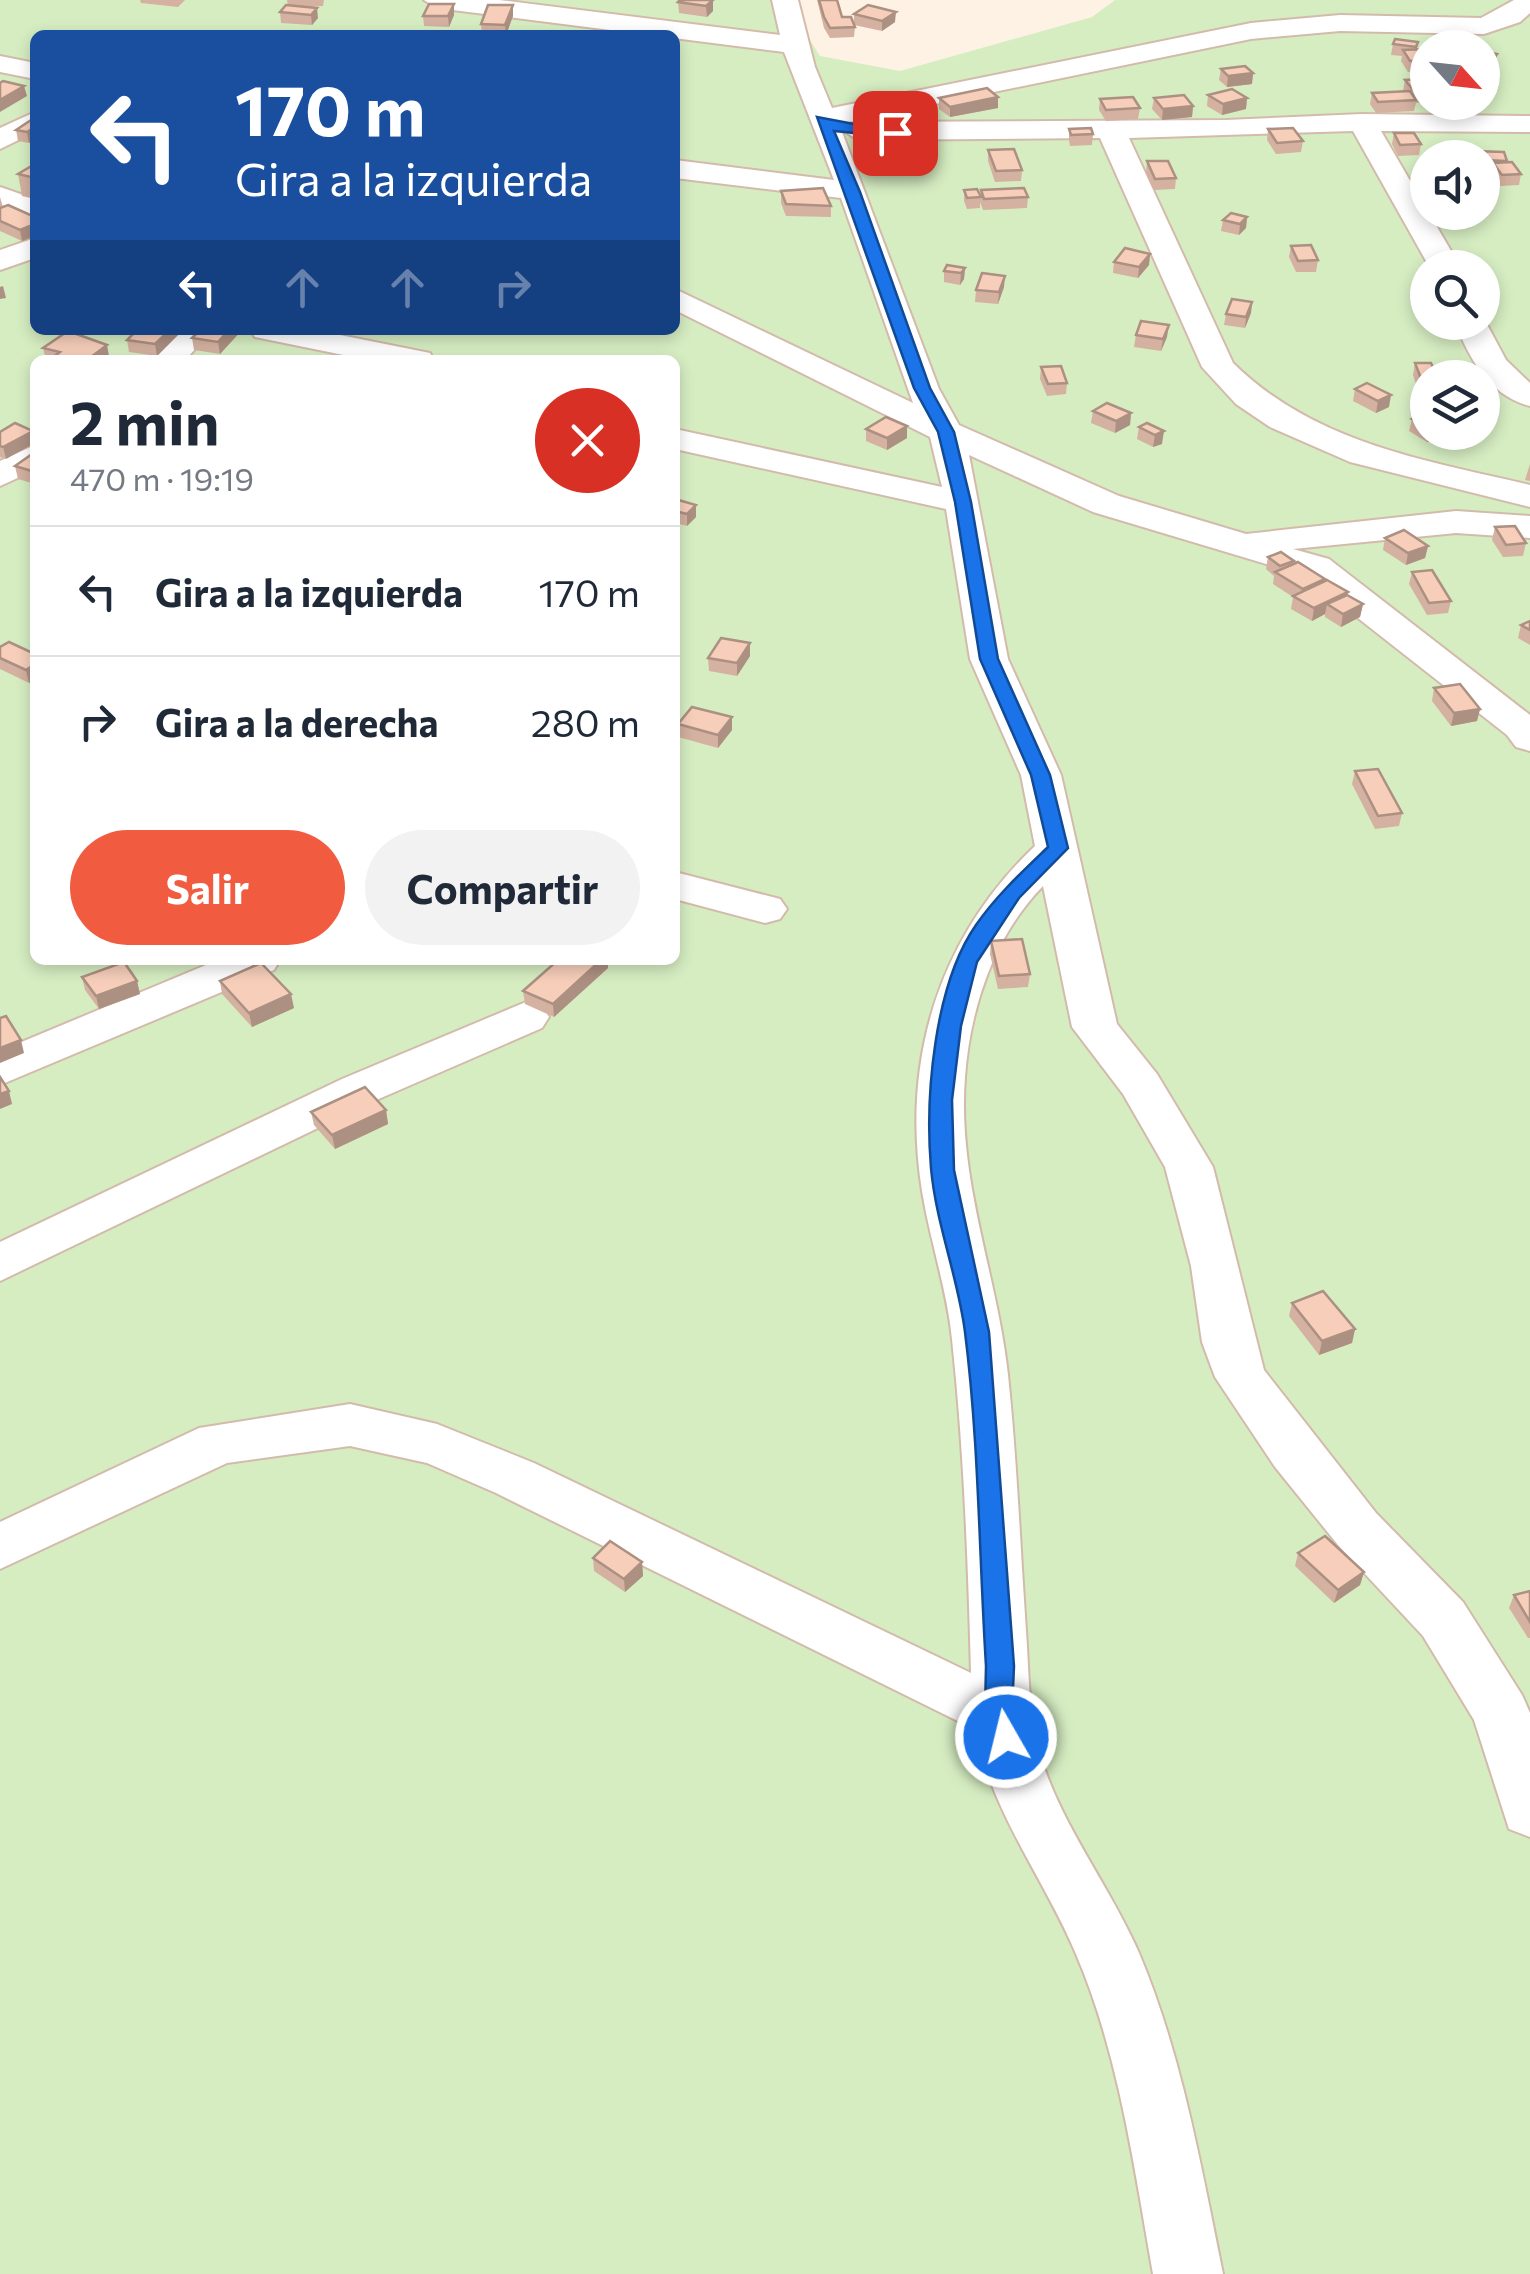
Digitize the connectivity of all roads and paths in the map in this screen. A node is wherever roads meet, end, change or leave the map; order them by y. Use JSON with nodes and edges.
{"nodes":[{"id":1,"x":437,"y":0,"type":"edge"},
{"id":2,"x":785,"y":0,"type":"edge"},
{"id":3,"x":1530,"y":0,"type":"edge"},
{"id":4,"x":675,"y":30,"type":"edge"},
{"id":5,"x":680,"y":31,"type":"edge"},
{"id":6,"x":794,"y":45,"type":"junction"},
{"id":7,"x":0,"y":64,"type":"edge"},
{"id":8,"x":30,"y":69,"type":"edge"},
{"id":9,"x":822,"y":120,"type":"junction"},
{"id":10,"x":1362,"y":122,"type":"junction"},
{"id":11,"x":30,"y":123,"type":"edge"},
{"id":12,"x":1530,"y":124,"type":"edge"},
{"id":13,"x":1110,"y":130,"type":"junction"},
{"id":14,"x":0,"y":140,"type":"edge"},
{"id":15,"x":680,"y":169,"type":"edge"},
{"id":16,"x":853,"y":192,"type":"junction"},
{"id":17,"x":0,"y":196,"type":"edge"},
{"id":18,"x":30,"y":208,"type":"edge"},
{"id":19,"x":30,"y":249,"type":"edge"},
{"id":20,"x":1436,"y":250,"type":"edge"},
{"id":21,"x":0,"y":260,"type":"edge"},
{"id":22,"x":680,"y":300,"type":"edge"},
{"id":23,"x":192,"y":335,"type":"edge"},
{"id":24,"x":291,"y":335,"type":"edge"},
{"id":25,"x":1478,"y":340,"type":"edge"},
{"id":26,"x":171,"y":355,"type":"edge"},
{"id":27,"x":393,"y":355,"type":"edge"},
{"id":28,"x":1530,"y":396,"type":"edge"},
{"id":29,"x":946,"y":432,"type":"junction"},
{"id":30,"x":680,"y":441,"type":"edge"},
{"id":31,"x":30,"y":459,"type":"edge"},
{"id":32,"x":0,"y":476,"type":"edge"},
{"id":33,"x":0,"y":485,"type":"edge"},
{"id":34,"x":30,"y":492,"type":"edge"},
{"id":35,"x":1530,"y":496,"type":"edge"},
{"id":36,"x":963,"y":502,"type":"junction"},
{"id":37,"x":1530,"y":526,"type":"edge"},
{"id":38,"x":1242,"y":542,"type":"junction"},
{"id":39,"x":1530,"y":739,"type":"edge"},
{"id":40,"x":1058,"y":848,"type":"junction"},
{"id":41,"x":680,"y":886,"type":"edge"},
{"id":42,"x":765,"y":909,"type":"dead end"},
{"id":43,"x":246,"y":965,"type":"edge"},
{"id":44,"x":526,"y":1017,"type":"dead end"},
{"id":45,"x":0,"y":1069,"type":"edge"},
{"id":46,"x":0,"y":1263,"type":"edge"},
{"id":47,"x":0,"y":1547,"type":"edge"},
{"id":48,"x":998,"y":1712,"type":"junction"},
{"id":49,"x":1530,"y":1810,"type":"edge"},
{"id":50,"x":1188,"y":2274,"type":"edge"}],
"edges":[{"from":1,"to":4,"type":"street"},
{"from":2,"to":6,"type":"street"},
{"from":3,"to":9,"type":"street"},
{"from":5,"to":6,"type":"street"},
{"from":6,"to":9,"type":"street"},
{"from":7,"to":8,"type":"street"},
{"from":9,"to":13,"type":"street"},
{"from":9,"to":16,"type":"street"},
{"from":10,"to":12,"type":"street"},
{"from":10,"to":13,"type":"street"},
{"from":10,"to":20,"type":"street"},
{"from":11,"to":14,"type":"street"},
{"from":13,"to":35,"type":"street"},
{"from":15,"to":16,"type":"street"},
{"from":16,"to":29,"type":"street"},
{"from":17,"to":18,"type":"street"},
{"from":19,"to":21,"type":"street"},
{"from":22,"to":29,"type":"street"},
{"from":23,"to":26,"type":"street"},
{"from":24,"to":27,"type":"street"},
{"from":25,"to":28,"type":"street"},
{"from":29,"to":36,"type":"street"},
{"from":29,"to":38,"type":"street"},
{"from":30,"to":36,"type":"street"},
{"from":31,"to":32,"type":"street"},
{"from":33,"to":34,"type":"street"},
{"from":36,"to":40,"type":"street"},
{"from":37,"to":38,"type":"street"},
{"from":38,"to":39,"type":"street"},
{"from":40,"to":48,"type":"street"},
{"from":40,"to":49,"type":"street"},
{"from":41,"to":42,"type":"street"},
{"from":43,"to":45,"type":"street"},
{"from":44,"to":46,"type":"street"},
{"from":47,"to":48,"type":"street"},
{"from":48,"to":50,"type":"street"}]}
